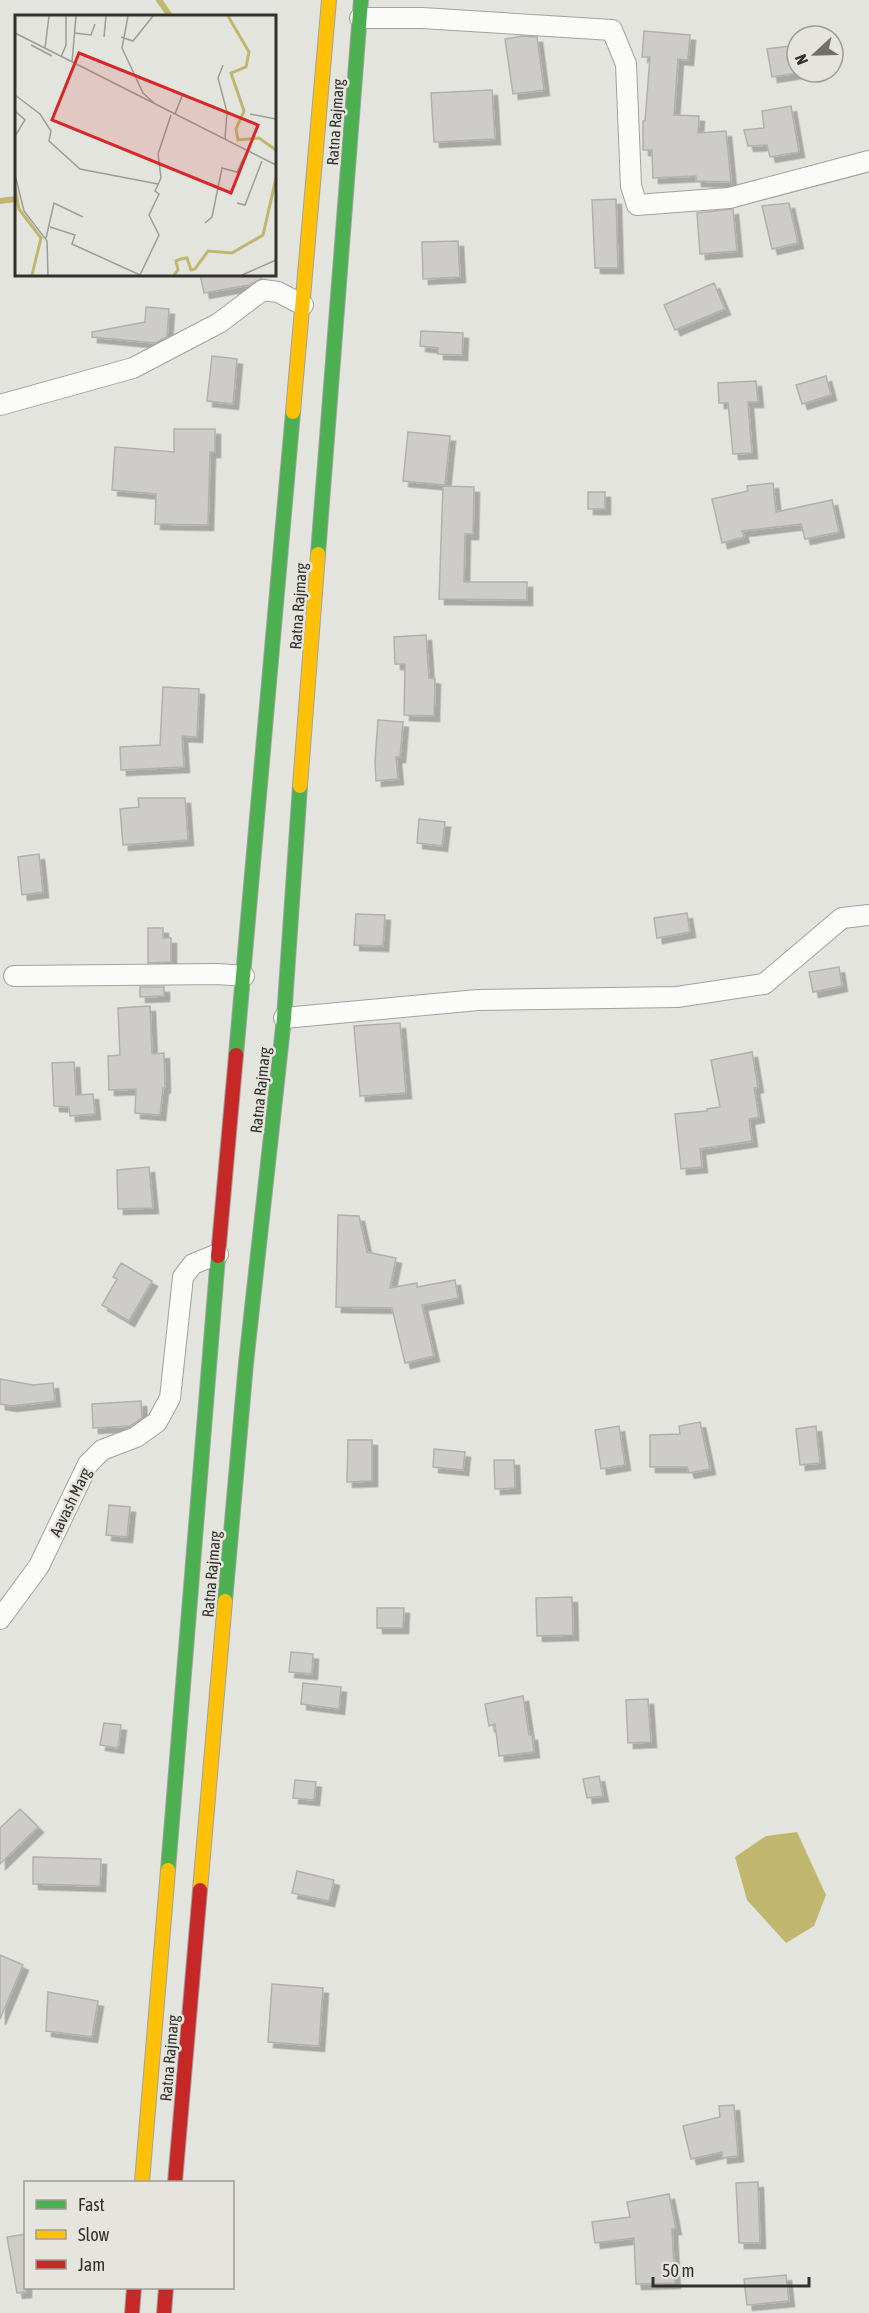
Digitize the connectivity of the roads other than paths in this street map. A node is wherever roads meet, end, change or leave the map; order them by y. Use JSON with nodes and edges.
{"nodes":[{"id":1,"x":329,"y":0,"type":"edge"},
{"id":2,"x":360,"y":9,"type":"edge"},
{"id":3,"x":869,"y":161,"type":"edge"},
{"id":4,"x":303,"y":305,"type":"junction"},
{"id":5,"x":0,"y":405,"type":"edge"},
{"id":6,"x":869,"y":915,"type":"edge"},
{"id":7,"x":14,"y":976,"type":"dead end"},
{"id":8,"x":244,"y":976,"type":"junction"},
{"id":9,"x":284,"y":1018,"type":"junction"},
{"id":10,"x":218,"y":1254,"type":"junction"},
{"id":11,"x":0,"y":1619,"type":"edge"},
{"id":12,"x":142,"y":2181,"type":"edge"},
{"id":13,"x":175,"y":2181,"type":"edge"},
{"id":14,"x":134,"y":2289,"type":"edge"},
{"id":15,"x":166,"y":2289,"type":"edge"},
{"id":16,"x":132,"y":2313,"type":"edge"},
{"id":17,"x":164,"y":2313,"type":"edge"}],
"edges":[{"from":1,"to":4,"type":"main road","name":"Ratna Rajmarg"},
{"from":2,"to":3,"type":"street"},
{"from":2,"to":9,"type":"main road","name":"Ratna Rajmarg"},
{"from":4,"to":5,"type":"street"},
{"from":4,"to":8,"type":"main road","name":"Ratna Rajmarg"},
{"from":6,"to":9,"type":"street"},
{"from":7,"to":8,"type":"street"},
{"from":8,"to":10,"type":"main road","name":"Ratna Rajmarg"},
{"from":9,"to":13,"type":"main road","name":"Ratna Rajmarg"},
{"from":10,"to":11,"type":"street","name":"Aavash Marg"},
{"from":10,"to":12,"type":"main road","name":"Ratna Rajmarg"},
{"from":14,"to":16,"type":"main road"},
{"from":15,"to":17,"type":"main road"}]}
